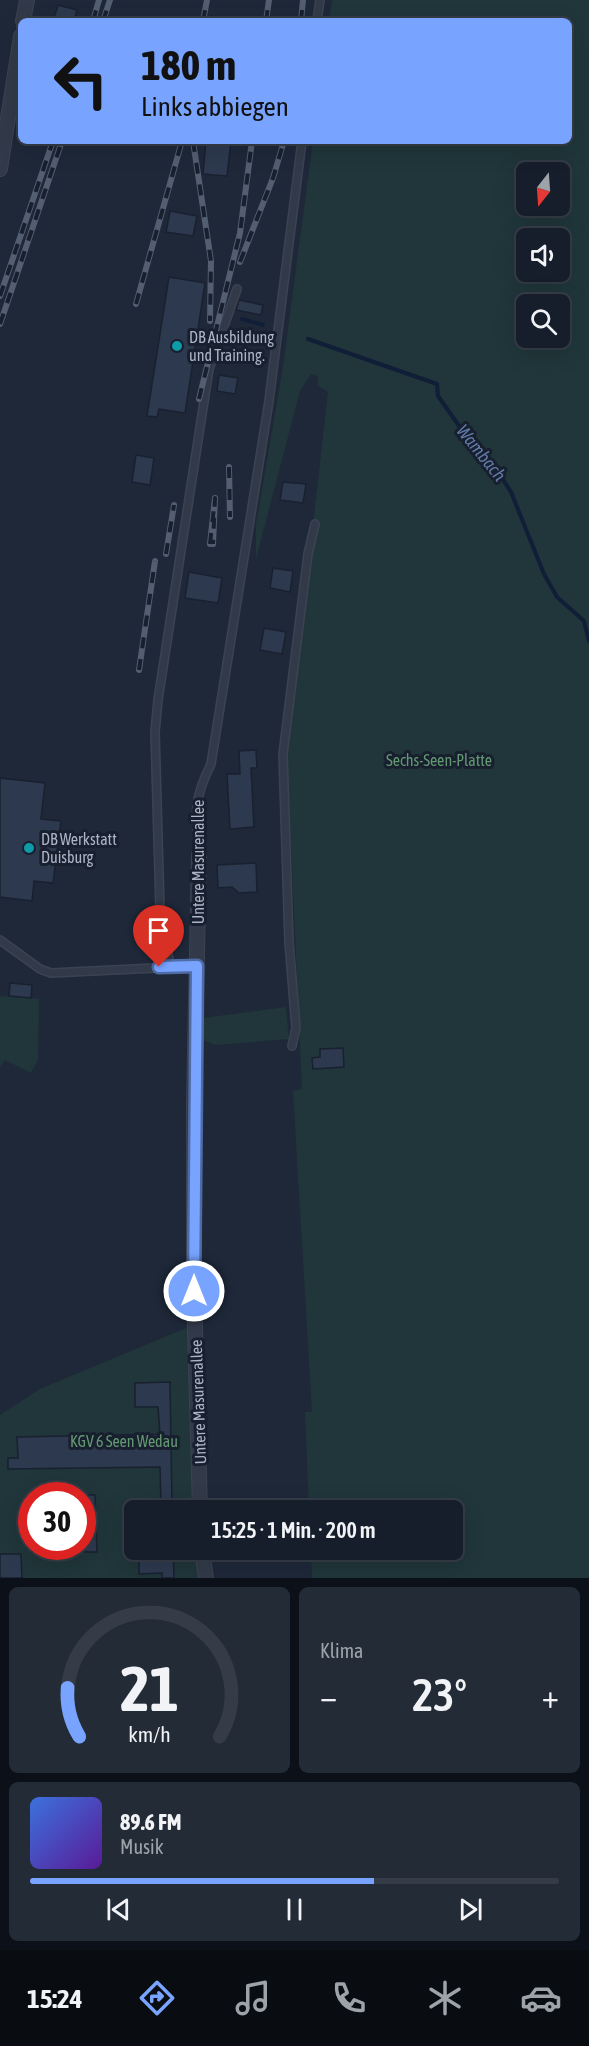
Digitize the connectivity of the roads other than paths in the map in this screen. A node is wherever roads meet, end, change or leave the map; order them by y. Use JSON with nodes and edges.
{"nodes":[{"id":1,"x":27,"y":0,"type":"edge"},
{"id":2,"x":320,"y":0,"type":"edge"},
{"id":3,"x":24,"y":18,"type":"edge"},
{"id":4,"x":317,"y":18,"type":"edge"},
{"id":5,"x":18,"y":55,"type":"edge"},
{"id":6,"x":302,"y":144,"type":"edge"},
{"id":7,"x":0,"y":169,"type":"edge"},
{"id":8,"x":237,"y":289,"type":"dead end"},
{"id":9,"x":315,"y":524,"type":"dead end"},
{"id":10,"x":199,"y":855,"type":"joint"},
{"id":11,"x":0,"y":940,"type":"edge"},
{"id":12,"x":170,"y":966,"type":"junction"},
{"id":13,"x":197,"y":966,"type":"junction"},
{"id":14,"x":292,"y":1046,"type":"dead end"},
{"id":15,"x":200,"y":1500,"type":"edge"},
{"id":16,"x":203,"y":1560,"type":"edge"},
{"id":17,"x":206,"y":1578,"type":"edge"}],
"edges":[{"from":1,"to":3,"type":"street"},
{"from":2,"to":4,"type":"lane"},
{"from":5,"to":7,"type":"street"},
{"from":6,"to":10,"type":"lane","name":"Untere Masurenallee"},
{"from":8,"to":12,"type":"lane"},
{"from":9,"to":14,"type":"lane"},
{"from":10,"to":13,"type":"street","name":"Untere Masurenallee"},
{"from":11,"to":12,"type":"lane"},
{"from":12,"to":13,"type":"lane"},
{"from":13,"to":15,"type":"street","name":"Untere Masurenallee"},
{"from":16,"to":17,"type":"street"}]}
